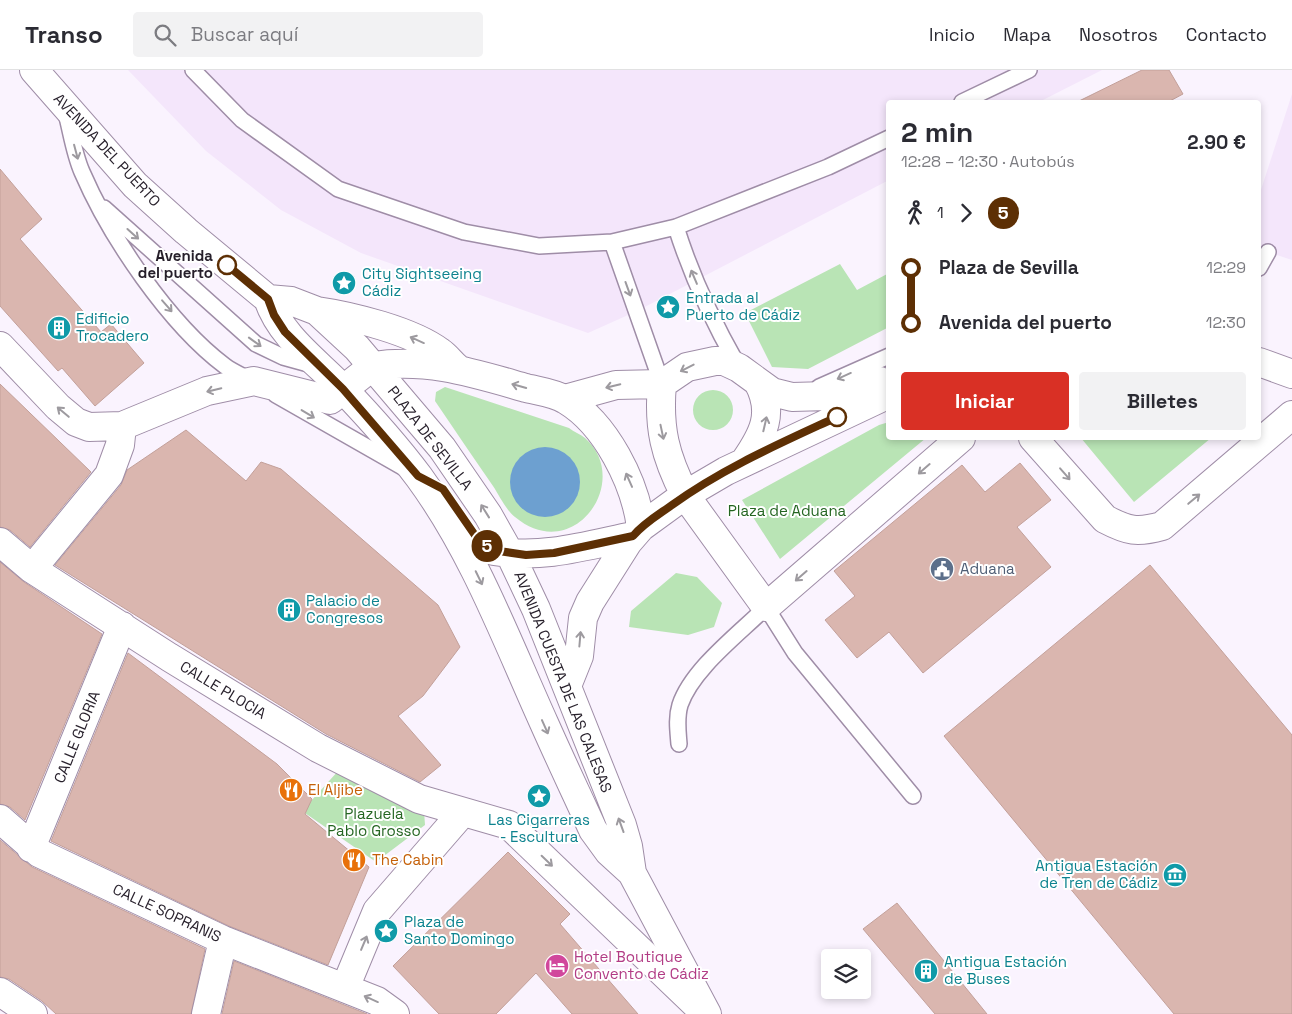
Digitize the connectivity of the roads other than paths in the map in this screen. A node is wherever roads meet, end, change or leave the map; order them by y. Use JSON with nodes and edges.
{"nodes":[{"id":1,"x":192,"y":70,"type":"edge"},
{"id":2,"x":1029,"y":70,"type":"edge"},
{"id":3,"x":37,"y":72,"type":"edge"},
{"id":4,"x":966,"y":100,"type":"edge"},
{"id":5,"x":64,"y":105,"type":"junction"},
{"id":6,"x":886,"y":139,"type":"edge"},
{"id":7,"x":97,"y":202,"type":"junction"},
{"id":8,"x":676,"y":227,"type":"junction"},
{"id":9,"x":612,"y":242,"type":"junction"},
{"id":10,"x":1268,"y":252,"type":"dead end"},
{"id":11,"x":1261,"y":264,"type":"edge"},
{"id":12,"x":268,"y":299,"type":"junction"},
{"id":13,"x":317,"y":311,"type":"junction"},
{"id":14,"x":1,"y":349,"type":"edge"},
{"id":15,"x":886,"y":357,"type":"edge"},
{"id":16,"x":1261,"y":363,"type":"edge"},
{"id":17,"x":373,"y":366,"type":"junction"},
{"id":18,"x":321,"y":368,"type":"junction"},
{"id":19,"x":457,"y":368,"type":"junction"},
{"id":20,"x":1292,"y":372,"type":"edge"},
{"id":21,"x":749,"y":375,"type":"junction"},
{"id":22,"x":886,"y":380,"type":"edge"},
{"id":23,"x":254,"y":381,"type":"junction"},
{"id":24,"x":662,"y":384,"type":"junction"},
{"id":25,"x":343,"y":389,"type":"junction"},
{"id":26,"x":886,"y":395,"type":"edge"},
{"id":27,"x":792,"y":397,"type":"junction"},
{"id":28,"x":565,"y":399,"type":"junction"},
{"id":29,"x":1292,"y":415,"type":"edge"},
{"id":30,"x":122,"y":426,"type":"junction"},
{"id":31,"x":959,"y":440,"type":"edge"},
{"id":32,"x":1035,"y":440,"type":"edge"},
{"id":33,"x":745,"y":461,"type":"junction"},
{"id":34,"x":418,"y":476,"type":"junction"},
{"id":35,"x":685,"y":495,"type":"junction"},
{"id":36,"x":637,"y":531,"type":"junction"},
{"id":37,"x":0,"y":542,"type":"edge"},
{"id":38,"x":510,"y":554,"type":"junction"},
{"id":39,"x":32,"y":569,"type":"junction"},
{"id":40,"x":766,"y":607,"type":"junction"},
{"id":41,"x":122,"y":626,"type":"junction"},
{"id":42,"x":567,"y":686,"type":"junction"},
{"id":43,"x":679,"y":744,"type":"dead end"},
{"id":44,"x":913,"y":796,"type":"dead end"},
{"id":45,"x":462,"y":812,"type":"junction"},
{"id":46,"x":0,"y":819,"type":"edge"},
{"id":47,"x":31,"y":848,"type":"junction"},
{"id":48,"x":632,"y":872,"type":"junction"},
{"id":49,"x":223,"y":940,"type":"junction"},
{"id":50,"x":345,"y":988,"type":"junction"},
{"id":51,"x":0,"y":992,"type":"edge"},
{"id":52,"x":33,"y":1014,"type":"edge"},
{"id":53,"x":206,"y":1014,"type":"edge"},
{"id":54,"x":395,"y":1014,"type":"edge"},
{"id":55,"x":706,"y":1014,"type":"edge"}],
"edges":[{"from":1,"to":9,"type":"lane"},
{"from":2,"to":4,"type":"lane"},
{"from":3,"to":5,"type":"street","name":"AVENIDA DEL PUERTO"},
{"from":5,"to":7,"type":"lane","one_way":true},
{"from":5,"to":12,"type":"street","name":"AVENIDA DEL PUERTO"},
{"from":6,"to":8,"type":"lane"},
{"from":7,"to":18,"type":"lane","one_way":true},
{"from":7,"to":23,"type":"lane","one_way":true},
{"from":8,"to":9,"type":"lane"},
{"from":21,"to":8,"type":"lane","one_way":true},
{"from":9,"to":24,"type":"lane","one_way":true},
{"from":10,"to":11,"type":"lane"},
{"from":12,"to":13,"type":"street"},
{"from":12,"to":18,"type":"street","name":"AVENIDA CUESTA DE LAS CALESAS"},
{"from":13,"to":17,"type":"street"},
{"from":19,"to":13,"type":"street","name":"PLAZA DE SEVILLA","one_way":true},
{"from":30,"to":14,"type":"street","one_way":true},
{"from":15,"to":27,"type":"lane","one_way":true},
{"from":16,"to":20,"type":"street"},
{"from":17,"to":19,"type":"street","name":"PLAZA DE SEVILLA"},
{"from":17,"to":25,"type":"street"},
{"from":38,"to":17,"type":"street","name":"PLAZA DE SEVILLA","one_way":true},
{"from":18,"to":25,"type":"street","name":"AVENIDA CUESTA DE LAS CALESAS"},
{"from":28,"to":19,"type":"street","name":"PLAZA DE SEVILLA","one_way":true},
{"from":21,"to":24,"type":"street","one_way":true},
{"from":21,"to":27,"type":"street"},
{"from":33,"to":21,"type":"street","one_way":true},
{"from":22,"to":27,"type":"street"},
{"from":23,"to":25,"type":"street"},
{"from":23,"to":30,"type":"street","one_way":true},
{"from":23,"to":34,"type":"lane","one_way":true},
{"from":24,"to":28,"type":"street","one_way":true},
{"from":24,"to":35,"type":"street","one_way":true},
{"from":25,"to":34,"type":"street","name":"AVENIDA CUESTA DE LAS CALESAS"},
{"from":26,"to":33,"type":"street"},
{"from":36,"to":28,"type":"street","name":"PLAZA DE SEVILLA","one_way":true},
{"from":32,"to":29,"type":"street","one_way":true},
{"from":30,"to":39,"type":"street"},
{"from":31,"to":40,"type":"street","one_way":true},
{"from":33,"to":35,"type":"street"},
{"from":34,"to":38,"type":"street","name":"AVENIDA CUESTA DE LAS CALESAS"},
{"from":34,"to":48,"type":"street","name":"AVENIDA CUESTA DE LAS CALESAS","one_way":true},
{"from":35,"to":36,"type":"street"},
{"from":35,"to":40,"type":"street"},
{"from":36,"to":38,"type":"street"},
{"from":42,"to":36,"type":"street","one_way":true},
{"from":37,"to":39,"type":"street","name":"CALLE PLOCIA"},
{"from":38,"to":42,"type":"street","name":"AVENIDA CUESTA DE LAS CALESAS"},
{"from":39,"to":41,"type":"street","name":"CALLE PLOCIA"},
{"from":40,"to":43,"type":"lane"},
{"from":40,"to":44,"type":"lane"},
{"from":41,"to":45,"type":"street","name":"CALLE PLOCIA"},
{"from":41,"to":47,"type":"street","name":"CALLE GLORIA"},
{"from":48,"to":42,"type":"street","name":"AVENIDA CUESTA DE LAS CALESAS","one_way":true},
{"from":50,"to":45,"type":"street","one_way":true},
{"from":45,"to":55,"type":"street","name":"CALLE PLOCIA","one_way":true},
{"from":46,"to":47,"type":"street","name":"CALLE SOPRANIS"},
{"from":47,"to":49,"type":"street","name":"CALLE SOPRANIS"},
{"from":48,"to":55,"type":"street","name":"AVENIDA CUESTA DE LAS CALESAS"},
{"from":49,"to":50,"type":"street","name":"CALLE SOPRANIS"},
{"from":49,"to":53,"type":"street"},
{"from":54,"to":50,"type":"street","name":"CALLE SOPRANIS","one_way":true},
{"from":51,"to":52,"type":"street"}]}
